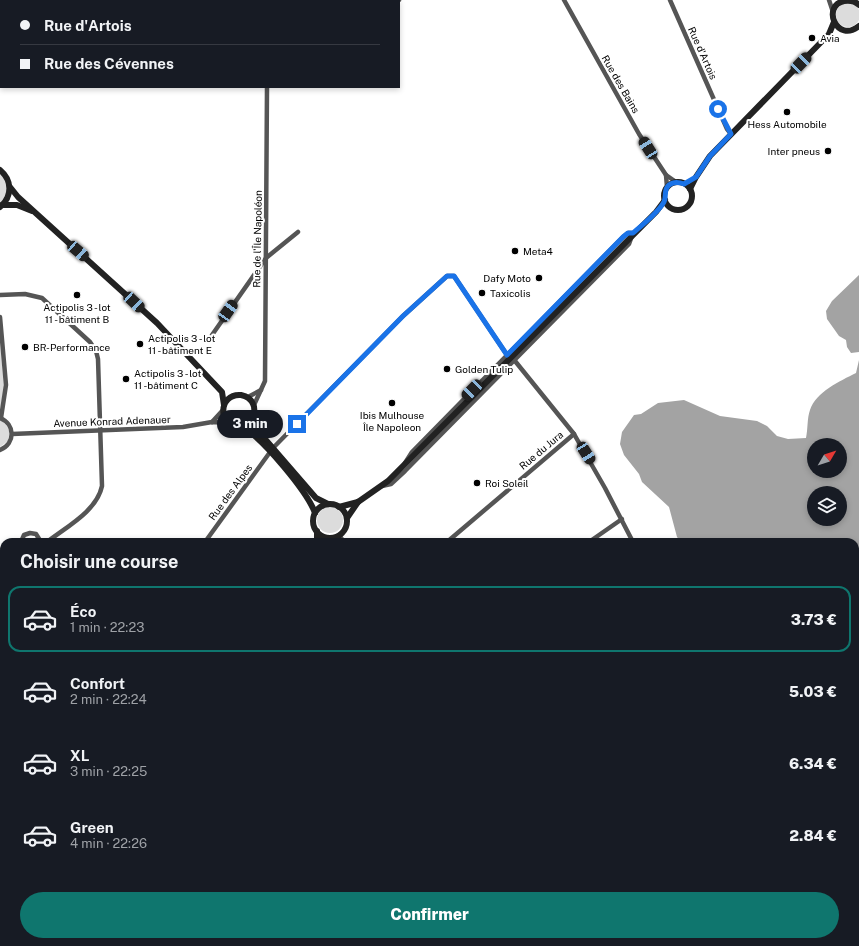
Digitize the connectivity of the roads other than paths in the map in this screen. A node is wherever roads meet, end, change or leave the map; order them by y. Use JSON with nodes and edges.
{"nodes":[{"id":1,"x":564,"y":0,"type":"edge"},
{"id":2,"x":670,"y":0,"type":"edge"},
{"id":3,"x":828,"y":0,"type":"edge"},
{"id":4,"x":839,"y":1,"type":"edge"},
{"id":5,"x":857,"y":2,"type":"edge"},
{"id":6,"x":833,"y":12,"type":"junction"},
{"id":7,"x":834,"y":22,"type":"junction"},
{"id":8,"x":859,"y":26,"type":"edge"},
{"id":9,"x":841,"y":29,"type":"junction"},
{"id":10,"x":829,"y":34,"type":"junction"},
{"id":11,"x":267,"y":88,"type":"edge"},
{"id":12,"x":731,"y":134,"type":"junction"},
{"id":13,"x":0,"y":170,"type":"edge"},
{"id":14,"x":666,"y":175,"type":"junction"},
{"id":15,"x":696,"y":177,"type":"junction"},
{"id":16,"x":676,"y":182,"type":"junction"},
{"id":17,"x":684,"y":184,"type":"junction"},
{"id":18,"x":10,"y":187,"type":"junction"},
{"id":19,"x":667,"y":187,"type":"junction"},
{"id":20,"x":690,"y":189,"type":"junction"},
{"id":21,"x":665,"y":200,"type":"junction"},
{"id":22,"x":1,"y":206,"type":"edge"},
{"id":23,"x":671,"y":207,"type":"junction"},
{"id":24,"x":34,"y":212,"type":"junction"},
{"id":25,"x":656,"y":212,"type":"junction"},
{"id":26,"x":298,"y":232,"type":"dead end"},
{"id":27,"x":633,"y":233,"type":"junction"},
{"id":28,"x":266,"y":258,"type":"junction"},
{"id":29,"x":0,"y":295,"type":"edge"},
{"id":30,"x":0,"y":317,"type":"edge"},
{"id":31,"x":212,"y":335,"type":"dead end"},
{"id":32,"x":507,"y":355,"type":"junction"},
{"id":33,"x":515,"y":362,"type":"junction"},
{"id":34,"x":261,"y":390,"type":"junction"},
{"id":35,"x":222,"y":392,"type":"junction"},
{"id":36,"x":235,"y":395,"type":"junction"},
{"id":37,"x":248,"y":397,"type":"junction"},
{"id":38,"x":254,"y":405,"type":"junction"},
{"id":39,"x":223,"y":407,"type":"junction"},
{"id":40,"x":0,"y":418,"type":"edge"},
{"id":41,"x":253,"y":418,"type":"junction"},
{"id":42,"x":212,"y":422,"type":"junction"},
{"id":43,"x":228,"y":423,"type":"junction"},
{"id":44,"x":243,"y":427,"type":"junction"},
{"id":45,"x":101,"y":430,"type":"junction"},
{"id":46,"x":12,"y":434,"type":"junction"},
{"id":47,"x":574,"y":434,"type":"junction"},
{"id":48,"x":0,"y":450,"type":"edge"},
{"id":49,"x":272,"y":450,"type":"junction"},
{"id":50,"x":405,"y":464,"type":"junction"},
{"id":51,"x":382,"y":486,"type":"junction"},
{"id":52,"x":358,"y":502,"type":"junction"},
{"id":53,"x":328,"y":504,"type":"junction"},
{"id":54,"x":339,"y":507,"type":"junction"},
{"id":55,"x":315,"y":513,"type":"junction"},
{"id":56,"x":346,"y":518,"type":"junction"},
{"id":57,"x":622,"y":519,"type":"junction"},
{"id":58,"x":317,"y":531,"type":"junction"},
{"id":59,"x":339,"y":535,"type":"junction"},
{"id":60,"x":23,"y":538,"type":"edge"},
{"id":61,"x":39,"y":538,"type":"edge"},
{"id":62,"x":52,"y":538,"type":"edge"},
{"id":63,"x":208,"y":538,"type":"edge"},
{"id":64,"x":317,"y":538,"type":"edge"},
{"id":65,"x":325,"y":538,"type":"edge"},
{"id":66,"x":332,"y":538,"type":"edge"},
{"id":67,"x":341,"y":538,"type":"edge"},
{"id":68,"x":452,"y":538,"type":"edge"},
{"id":69,"x":595,"y":538,"type":"edge"},
{"id":70,"x":631,"y":538,"type":"edge"}],
"edges":[{"from":1,"to":14,"type":"street","name":"Rue des Bains"},
{"from":2,"to":12,"type":"street","name":"Rue d'Artois"},
{"from":3,"to":6,"type":"street"},
{"from":4,"to":5,"type":"main road"},
{"from":4,"to":6,"type":"main road"},
{"from":6,"to":7,"type":"main road"},
{"from":7,"to":9,"type":"main road"},
{"from":7,"to":10,"type":"main road"},
{"from":8,"to":9,"type":"main road"},
{"from":9,"to":10,"type":"main road"},
{"from":10,"to":12,"type":"main road"},
{"from":11,"to":28,"type":"street","name":"Rue de l'Île Napoléon"},
{"from":12,"to":15,"type":"main road"},
{"from":13,"to":18,"type":"main road"},
{"from":14,"to":16,"type":"street","name":"Rue des Bains"},
{"from":14,"to":19,"type":"street","name":"Rue des Bains"},
{"from":15,"to":17,"type":"main road"},
{"from":15,"to":20,"type":"main road"},
{"from":16,"to":17,"type":"main road"},
{"from":16,"to":19,"type":"main road"},
{"from":17,"to":20,"type":"main road"},
{"from":18,"to":22,"type":"main road"},
{"from":18,"to":24,"type":"main road"},
{"from":19,"to":21,"type":"main road"},
{"from":20,"to":23,"type":"main road"},
{"from":21,"to":23,"type":"main road"},
{"from":21,"to":25,"type":"main road"},
{"from":22,"to":24,"type":"main road"},
{"from":23,"to":25,"type":"main road"},
{"from":24,"to":35,"type":"main road"},
{"from":25,"to":27,"type":"main road"},
{"from":26,"to":28,"type":"street"},
{"from":27,"to":32,"type":"street"},
{"from":27,"to":33,"type":"street"},
{"from":27,"to":50,"type":"main road"},
{"from":28,"to":31,"type":"street"},
{"from":28,"to":34,"type":"street","name":"Rue de l'Île Napoléon"},
{"from":29,"to":45,"type":"street"},
{"from":30,"to":40,"type":"street"},
{"from":32,"to":49,"type":"street","name":"Rue des Alpes"},
{"from":32,"to":50,"type":"street"},
{"from":33,"to":47,"type":"street"},
{"from":33,"to":51,"type":"street"},
{"from":34,"to":37,"type":"street"},
{"from":34,"to":38,"type":"street","name":"Rue de l'Île Napoléon"},
{"from":35,"to":36,"type":"main road"},
{"from":35,"to":39,"type":"main road"},
{"from":36,"to":37,"type":"main road"},
{"from":36,"to":39,"type":"main road"},
{"from":37,"to":38,"type":"main road"},
{"from":38,"to":41,"type":"main road"},
{"from":39,"to":42,"type":"street"},
{"from":39,"to":43,"type":"main road"},
{"from":40,"to":46,"type":"street"},
{"from":41,"to":44,"type":"main road"},
{"from":41,"to":49,"type":"main road"},
{"from":42,"to":43,"type":"street","name":"Avenue Konrad Adenauer"},
{"from":42,"to":45,"type":"street","name":"Avenue Konrad Adenauer"},
{"from":43,"to":44,"type":"main road"},
{"from":44,"to":49,"type":"main road"},
{"from":45,"to":46,"type":"street","name":"Avenue Konrad Adenauer"},
{"from":45,"to":62,"type":"street"},
{"from":46,"to":48,"type":"street"},
{"from":47,"to":57,"type":"street"},
{"from":47,"to":68,"type":"street","name":"Rue du Jura"},
{"from":49,"to":53,"type":"main road"},
{"from":49,"to":55,"type":"main road"},
{"from":49,"to":63,"type":"street","name":"Rue des Alpes"},
{"from":50,"to":51,"type":"main road"},
{"from":51,"to":52,"type":"main road"},
{"from":52,"to":54,"type":"main road"},
{"from":52,"to":56,"type":"main road"},
{"from":53,"to":54,"type":"main road"},
{"from":53,"to":55,"type":"main road"},
{"from":54,"to":56,"type":"main road"},
{"from":55,"to":58,"type":"main road"},
{"from":56,"to":59,"type":"main road"},
{"from":57,"to":69,"type":"street"},
{"from":57,"to":70,"type":"street"},
{"from":58,"to":64,"type":"main road"},
{"from":58,"to":65,"type":"main road"},
{"from":59,"to":66,"type":"main road"},
{"from":59,"to":67,"type":"street"},
{"from":60,"to":61,"type":"street"}]}
